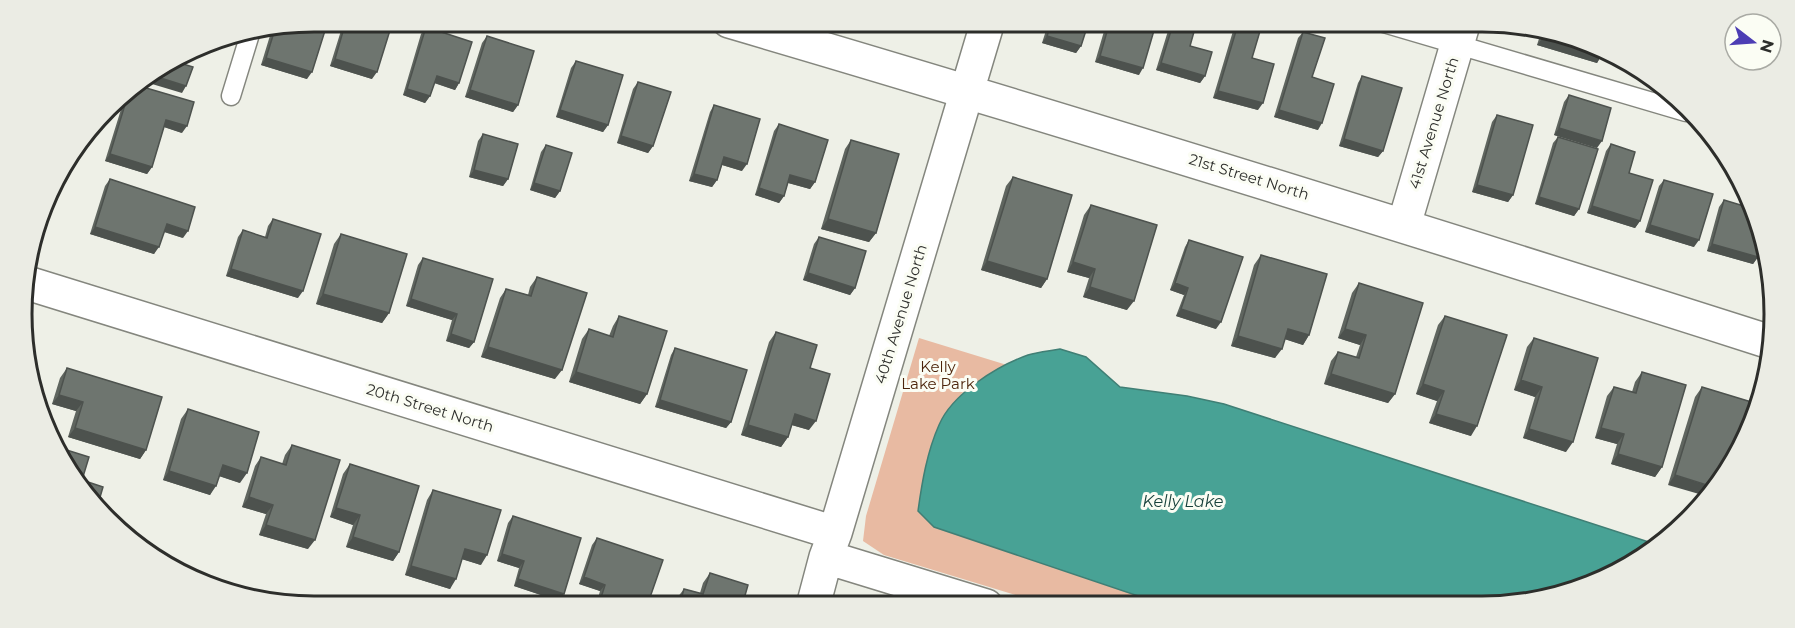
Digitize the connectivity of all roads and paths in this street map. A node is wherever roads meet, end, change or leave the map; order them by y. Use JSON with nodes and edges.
{"nodes":[{"id":1,"x":766,"y":32,"type":"edge"},
{"id":2,"x":985,"y":32,"type":"edge"},
{"id":3,"x":1461,"y":33,"type":"edge"},
{"id":4,"x":248,"y":39,"type":"edge"},
{"id":5,"x":967,"y":91,"type":"junction"},
{"id":6,"x":231,"y":96,"type":"dead end"},
{"id":7,"x":1674,"y":108,"type":"edge"},
{"id":8,"x":1404,"y":225,"type":"junction"},
{"id":9,"x":33,"y":285,"type":"edge"},
{"id":10,"x":1762,"y":339,"type":"edge"},
{"id":11,"x":831,"y":545,"type":"junction"},
{"id":12,"x":816,"y":596,"type":"edge"},
{"id":13,"x":961,"y":596,"type":"edge"}],
"edges":[{"from":1,"to":5,"type":"street","name":"21st Street North"},
{"from":2,"to":5,"type":"street","name":"40th Avenue North"},
{"from":3,"to":7,"type":"lane"},
{"from":3,"to":8,"type":"street","name":"41st Avenue North"},
{"from":4,"to":6,"type":"lane"},
{"from":5,"to":8,"type":"street","name":"21st Street North"},
{"from":5,"to":11,"type":"street","name":"40th Avenue North"},
{"from":8,"to":10,"type":"street","name":"21st Street North"},
{"from":9,"to":11,"type":"street","name":"20th Street North"},
{"from":11,"to":12,"type":"street","name":"40th Avenue North"},
{"from":11,"to":13,"type":"street","name":"20th Street North"}]}
